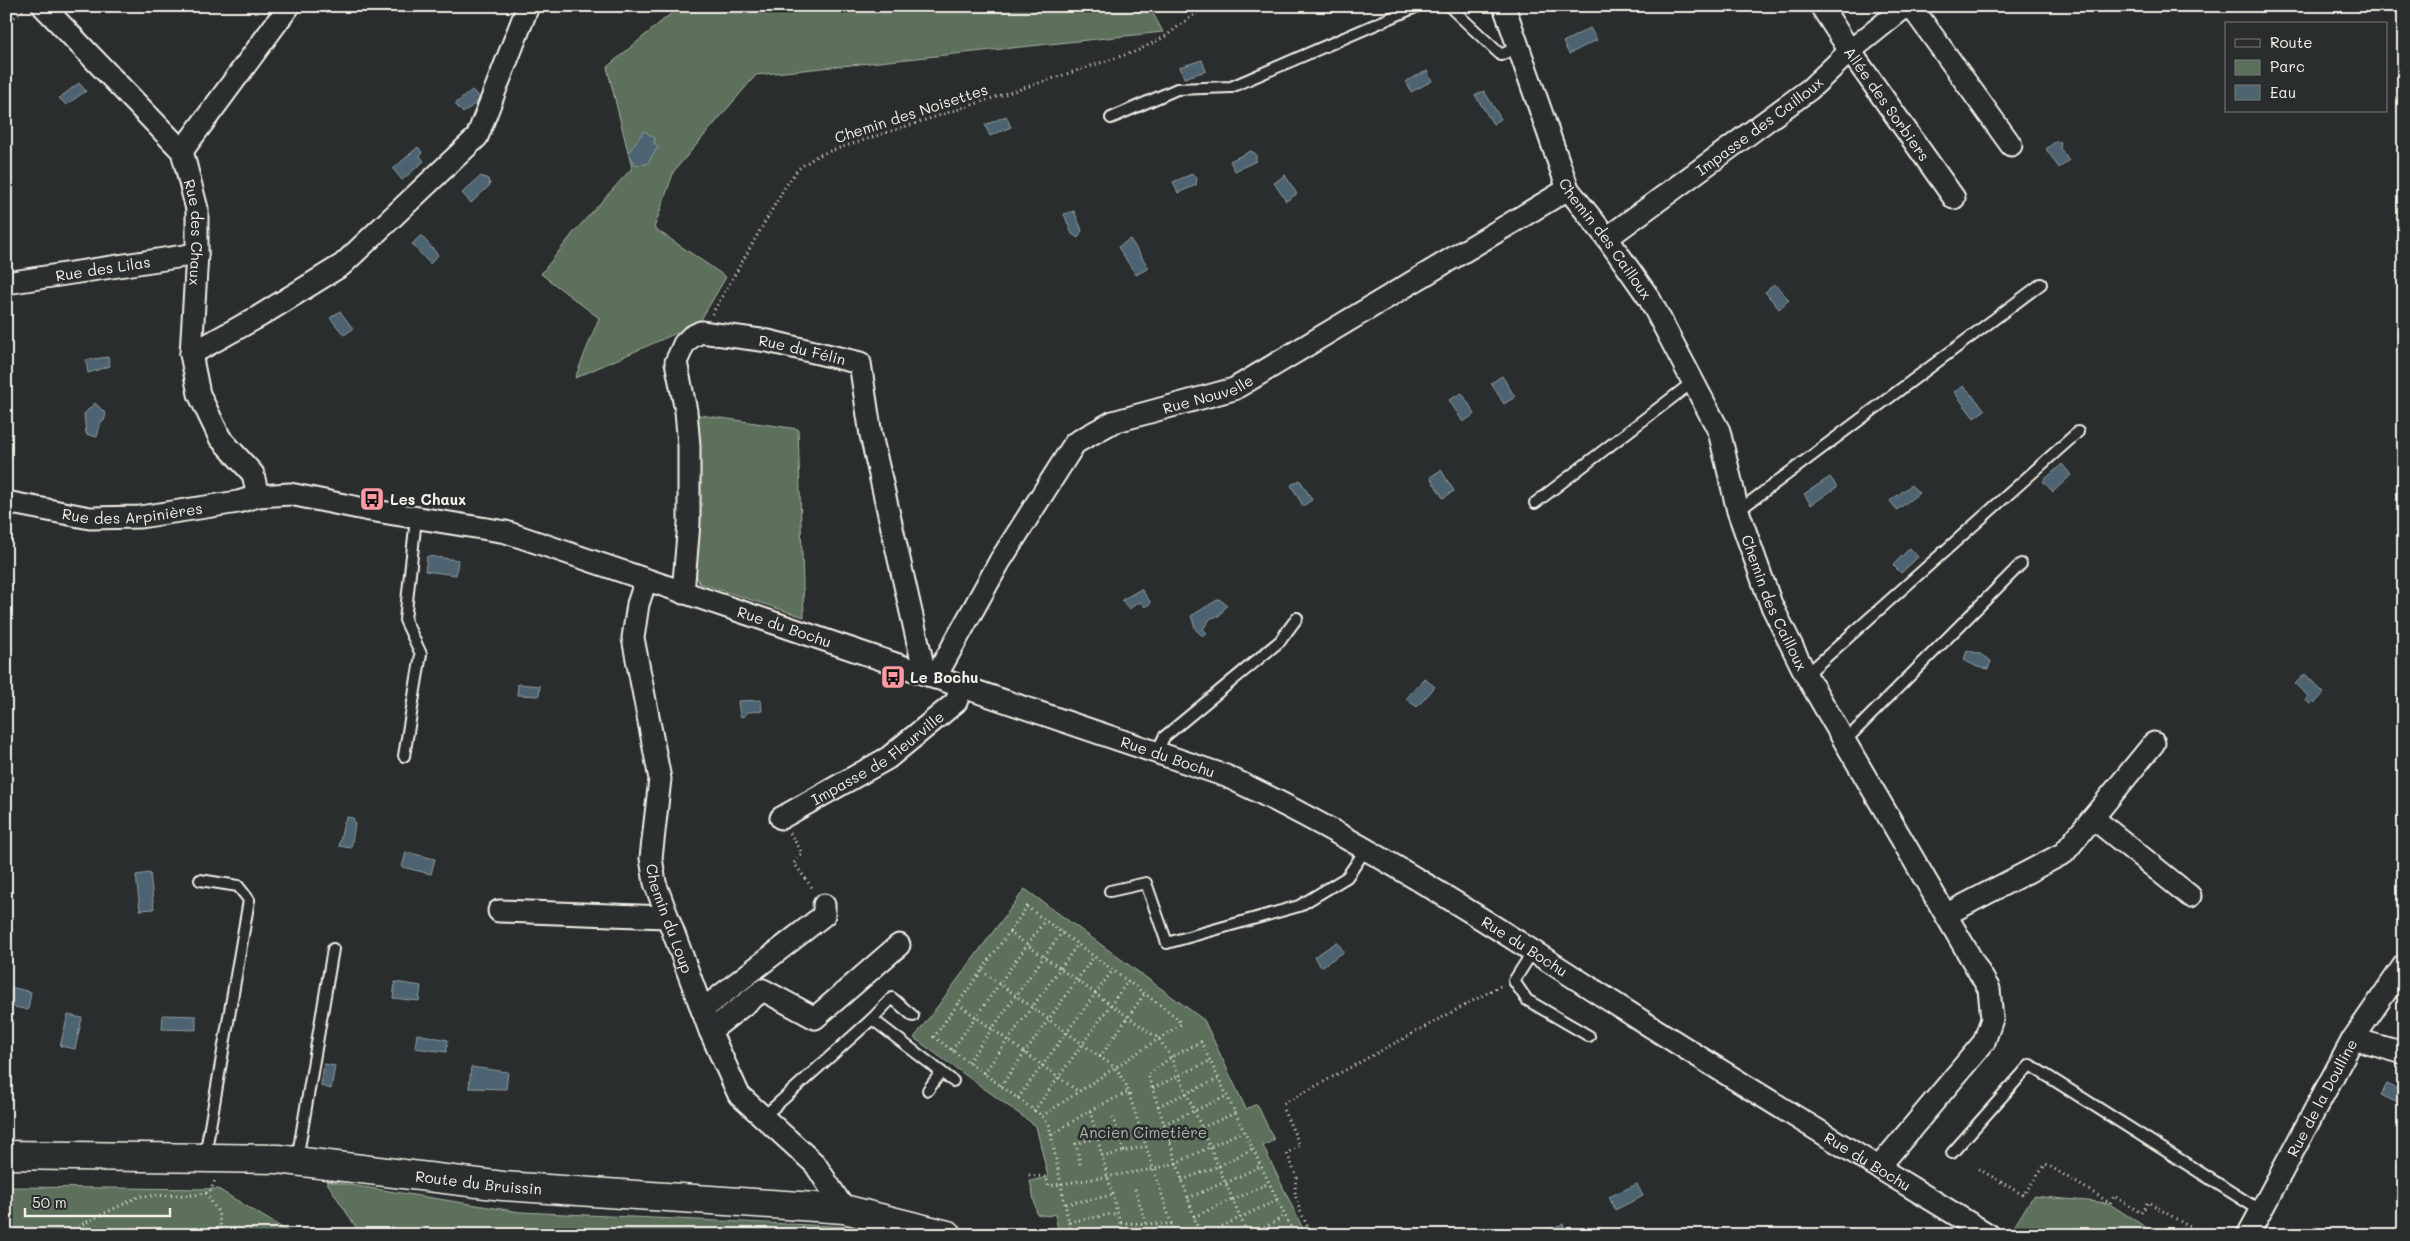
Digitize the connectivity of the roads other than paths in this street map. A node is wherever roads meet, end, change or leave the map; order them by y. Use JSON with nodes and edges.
{"nodes":[{"id":1,"x":42,"y":6,"type":"edge"},
{"id":2,"x":289,"y":6,"type":"edge"},
{"id":3,"x":528,"y":6,"type":"edge"},
{"id":4,"x":1418,"y":6,"type":"edge"},
{"id":5,"x":1449,"y":6,"type":"edge"},
{"id":6,"x":1821,"y":6,"type":"edge"},
{"id":7,"x":1906,"y":6,"type":"edge"},
{"id":8,"x":1911,"y":6,"type":"edge"},
{"id":9,"x":1509,"y":8,"type":"edge"},
{"id":10,"x":1520,"y":46,"type":"junction"},
{"id":11,"x":1850,"y":51,"type":"junction"},
{"id":12,"x":1111,"y":118,"type":"dead end"},
{"id":13,"x":2011,"y":145,"type":"dead end"},
{"id":14,"x":182,"y":151,"type":"junction"},
{"id":15,"x":1568,"y":189,"type":"junction"},
{"id":16,"x":1954,"y":198,"type":"dead end"},
{"id":17,"x":1607,"y":238,"type":"junction"},
{"id":18,"x":198,"y":254,"type":"junction"},
{"id":19,"x":6,"y":283,"type":"edge"},
{"id":20,"x":2041,"y":284,"type":"dead end"},
{"id":21,"x":191,"y":354,"type":"junction"},
{"id":22,"x":1694,"y":381,"type":"junction"},
{"id":23,"x":2078,"y":432,"type":"dead end"},
{"id":24,"x":258,"y":496,"type":"junction"},
{"id":25,"x":6,"y":502,"type":"edge"},
{"id":26,"x":1535,"y":503,"type":"dead end"},
{"id":27,"x":1738,"y":511,"type":"junction"},
{"id":28,"x":416,"y":518,"type":"junction"},
{"id":29,"x":2021,"y":564,"type":"dead end"},
{"id":30,"x":646,"y":580,"type":"junction"},
{"id":31,"x":683,"y":593,"type":"junction"},
{"id":32,"x":1297,"y":618,"type":"dead end"},
{"id":33,"x":1806,"y":675,"type":"junction"},
{"id":34,"x":930,"y":676,"type":"junction"},
{"id":35,"x":962,"y":688,"type":"junction"},
{"id":36,"x":1845,"y":741,"type":"junction"},
{"id":37,"x":2154,"y":743,"type":"dead end"},
{"id":38,"x":1157,"y":752,"type":"junction"},
{"id":39,"x":404,"y":756,"type":"dead end"},
{"id":40,"x":781,"y":818,"type":"road end"},
{"id":41,"x":2093,"y":818,"type":"junction"},
{"id":42,"x":1366,"y":849,"type":"junction"},
{"id":43,"x":200,"y":880,"type":"dead end"},
{"id":44,"x":1110,"y":891,"type":"dead end"},
{"id":45,"x":2190,"y":896,"type":"dead end"},
{"id":46,"x":824,"y":905,"type":"road end"},
{"id":47,"x":499,"y":911,"type":"dead end"},
{"id":48,"x":1947,"y":914,"type":"junction"},
{"id":49,"x":666,"y":917,"type":"junction"},
{"id":50,"x":899,"y":944,"type":"dead end"},
{"id":51,"x":333,"y":949,"type":"dead end"},
{"id":52,"x":1533,"y":951,"type":"junction"},
{"id":53,"x":2404,"y":964,"type":"edge"},
{"id":54,"x":702,"y":1010,"type":"junction"},
{"id":55,"x":913,"y":1016,"type":"dead end"},
{"id":56,"x":872,"y":1019,"type":"junction"},
{"id":57,"x":710,"y":1031,"type":"junction"},
{"id":58,"x":1589,"y":1036,"type":"dead end"},
{"id":59,"x":2353,"y":1039,"type":"junction"},
{"id":60,"x":2404,"y":1053,"type":"edge"},
{"id":61,"x":941,"y":1072,"type":"junction"},
{"id":62,"x":953,"y":1081,"type":"dead end"},
{"id":63,"x":928,"y":1090,"type":"dead end"},
{"id":64,"x":762,"y":1118,"type":"junction"},
{"id":65,"x":1952,"y":1153,"type":"dead end"},
{"id":66,"x":6,"y":1155,"type":"edge"},
{"id":67,"x":212,"y":1158,"type":"junction"},
{"id":68,"x":297,"y":1161,"type":"junction"},
{"id":69,"x":1879,"y":1167,"type":"junction"},
{"id":70,"x":844,"y":1209,"type":"junction"},
{"id":71,"x":2261,"y":1211,"type":"junction"},
{"id":72,"x":948,"y":1235,"type":"edge"},
{"id":73,"x":1989,"y":1235,"type":"edge"},
{"id":74,"x":2248,"y":1235,"type":"edge"}],
"edges":[{"from":1,"to":14,"type":"street","name":"Rue des Chaux"},
{"from":2,"to":14,"type":"street"},
{"from":3,"to":21,"type":"street"},
{"from":4,"to":12,"type":"lane"},
{"from":5,"to":10,"type":"lane"},
{"from":6,"to":11,"type":"street","name":"Allée des Sorbiers"},
{"from":7,"to":11,"type":"street","name":"Impasse des Cailloux"},
{"from":8,"to":13,"type":"street"},
{"from":9,"to":10,"type":"street","name":"Chemin des Cailloux"},
{"from":10,"to":15,"type":"street","name":"Chemin des Cailloux"},
{"from":11,"to":16,"type":"street","name":"Allée des Sorbiers"},
{"from":11,"to":17,"type":"street","name":"Impasse des Cailloux"},
{"from":14,"to":18,"type":"street","name":"Rue des Chaux"},
{"from":15,"to":17,"type":"street","name":"Chemin des Cailloux"},
{"from":15,"to":34,"type":"street","name":"Rue Nouvelle"},
{"from":17,"to":22,"type":"street","name":"Chemin des Cailloux"},
{"from":18,"to":19,"type":"street","name":"Rue des Lilas"},
{"from":18,"to":21,"type":"street","name":"Rue des Chaux"},
{"from":20,"to":27,"type":"lane"},
{"from":21,"to":24,"type":"street","name":"Rue des Chaux"},
{"from":22,"to":26,"type":"lane"},
{"from":22,"to":27,"type":"street","name":"Chemin des Cailloux"},
{"from":23,"to":33,"type":"lane"},
{"from":24,"to":25,"type":"street","name":"Rue des Arpinières"},
{"from":24,"to":28,"type":"street","name":"Rue du Bochu"},
{"from":27,"to":33,"type":"street","name":"Chemin des Cailloux"},
{"from":28,"to":30,"type":"street","name":"Rue du Bochu"},
{"from":28,"to":39,"type":"lane"},
{"from":29,"to":36,"type":"lane"},
{"from":30,"to":31,"type":"street","name":"Rue du Bochu"},
{"from":30,"to":49,"type":"street","name":"Chemin du Loup"},
{"from":31,"to":34,"type":"street","name":"Rue du Bochu"},
{"from":31,"to":34,"type":"street","name":"Rue du Félin"},
{"from":32,"to":38,"type":"lane"},
{"from":33,"to":36,"type":"street","name":"Chemin des Cailloux"},
{"from":34,"to":35,"type":"street","name":"Rue du Bochu"},
{"from":35,"to":38,"type":"street","name":"Rue du Bochu"},
{"from":35,"to":40,"type":"street","name":"Impasse de Fleurville"},
{"from":36,"to":48,"type":"street","name":"Chemin des Cailloux"},
{"from":37,"to":41,"type":"street"},
{"from":38,"to":42,"type":"street","name":"Rue du Bochu"},
{"from":41,"to":45,"type":"street"},
{"from":41,"to":48,"type":"street"},
{"from":42,"to":44,"type":"lane"},
{"from":42,"to":52,"type":"street","name":"Rue du Bochu"},
{"from":43,"to":67,"type":"lane"},
{"from":46,"to":54,"type":"street"},
{"from":47,"to":49,"type":"street"},
{"from":48,"to":69,"type":"street","name":"Chemin des Cailloux"},
{"from":49,"to":54,"type":"street","name":"Chemin du Loup"},
{"from":50,"to":57,"type":"street"},
{"from":51,"to":68,"type":"lane"},
{"from":52,"to":58,"type":"lane"},
{"from":52,"to":69,"type":"street","name":"Rue du Bochu"},
{"from":53,"to":59,"type":"street","name":"Rue de la Doulline"},
{"from":54,"to":57,"type":"street","name":"Chemin du Loup"},
{"from":55,"to":56,"type":"lane"},
{"from":56,"to":61,"type":"lane"},
{"from":56,"to":64,"type":"lane"},
{"from":57,"to":64,"type":"street","name":"Chemin du Loup"},
{"from":59,"to":60,"type":"street"},
{"from":59,"to":71,"type":"street","name":"Rue de la Doulline"},
{"from":61,"to":62,"type":"lane"},
{"from":61,"to":63,"type":"lane"},
{"from":64,"to":70,"type":"street","name":"Chemin du Loup"},
{"from":65,"to":71,"type":"lane"},
{"from":66,"to":67,"type":"street","name":"Route du Bruissin"},
{"from":67,"to":68,"type":"street","name":"Route du Bruissin"},
{"from":68,"to":70,"type":"street","name":"Route du Bruissin"},
{"from":69,"to":73,"type":"street","name":"Rue du Bochu"},
{"from":70,"to":72,"type":"street","name":"Route du Bruissin"},
{"from":71,"to":74,"type":"street","name":"Rue de la Doulline"}]}
